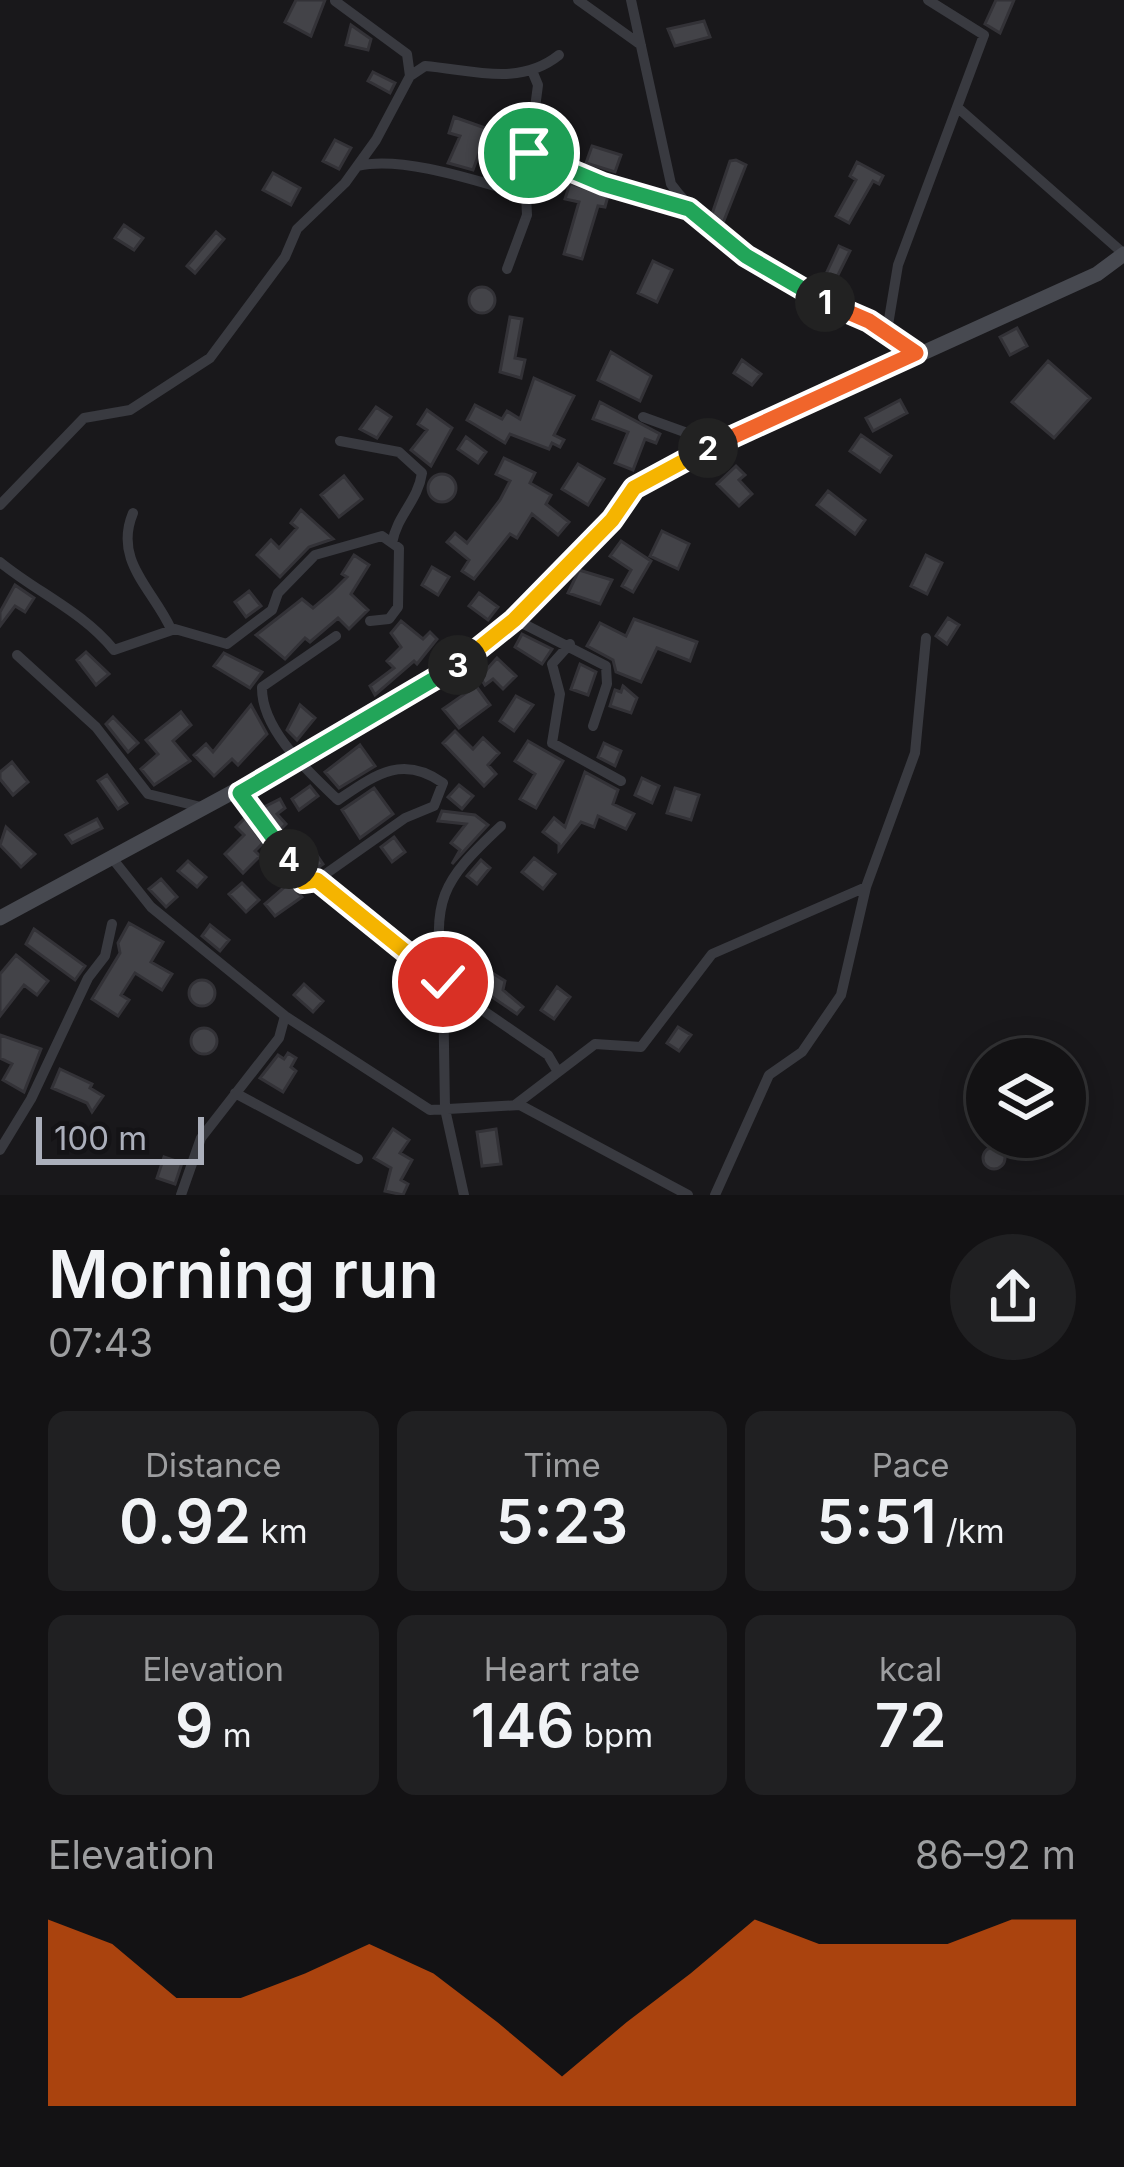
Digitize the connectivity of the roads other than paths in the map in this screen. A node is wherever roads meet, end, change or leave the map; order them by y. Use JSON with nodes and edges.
{"nodes":[{"id":1,"x":578,"y":0,"type":"edge"},
{"id":2,"x":632,"y":0,"type":"edge"},
{"id":3,"x":928,"y":0,"type":"edge"},
{"id":4,"x":335,"y":2,"type":"edge"},
{"id":5,"x":644,"y":54,"type":"junction"},
{"id":6,"x":559,"y":55,"type":"dead end"},
{"id":7,"x":533,"y":73,"type":"junction"},
{"id":8,"x":410,"y":76,"type":"junction"},
{"id":9,"x":957,"y":106,"type":"junction"},
{"id":10,"x":358,"y":166,"type":"junction"},
{"id":11,"x":689,"y":209,"type":"junction"},
{"id":12,"x":1124,"y":254,"type":"edge"},
{"id":13,"x":507,"y":269,"type":"dead end"},
{"id":14,"x":887,"y":331,"type":"junction"},
{"id":15,"x":916,"y":353,"type":"junction"},
{"id":16,"x":643,"y":417,"type":"dead end"},
{"id":17,"x":340,"y":441,"type":"dead end"},
{"id":18,"x":700,"y":452,"type":"junction"},
{"id":19,"x":0,"y":505,"type":"edge"},
{"id":20,"x":133,"y":513,"type":"dead end"},
{"id":21,"x":392,"y":543,"type":"junction"},
{"id":22,"x":0,"y":562,"type":"edge"},
{"id":23,"x":514,"y":620,"type":"junction"},
{"id":24,"x":370,"y":621,"type":"dead end"},
{"id":25,"x":171,"y":629,"type":"junction"},
{"id":26,"x":336,"y":636,"type":"dead end"},
{"id":27,"x":926,"y":638,"type":"dead end"},
{"id":28,"x":570,"y":644,"type":"junction"},
{"id":29,"x":16,"y":656,"type":"dead end"},
{"id":30,"x":593,"y":726,"type":"dead end"},
{"id":31,"x":296,"y":758,"type":"junction"},
{"id":32,"x":621,"y":781,"type":"dead end"},
{"id":33,"x":240,"y":793,"type":"junction"},
{"id":34,"x":205,"y":808,"type":"junction"},
{"id":35,"x":501,"y":826,"type":"dead end"},
{"id":36,"x":112,"y":858,"type":"junction"},
{"id":37,"x":317,"y":880,"type":"junction"},
{"id":38,"x":866,"y":887,"type":"junction"},
{"id":39,"x":0,"y":918,"type":"edge"},
{"id":40,"x":112,"y":924,"type":"dead end"},
{"id":41,"x":443,"y":982,"type":"junction"},
{"id":42,"x":285,"y":1016,"type":"junction"},
{"id":43,"x":558,"y":1072,"type":"junction"},
{"id":44,"x":235,"y":1094,"type":"junction"},
{"id":45,"x":515,"y":1105,"type":"junction"},
{"id":46,"x":445,"y":1109,"type":"junction"},
{"id":47,"x":0,"y":1150,"type":"edge"},
{"id":48,"x":358,"y":1159,"type":"dead end"},
{"id":49,"x":181,"y":1195,"type":"edge"},
{"id":50,"x":464,"y":1195,"type":"edge"},
{"id":51,"x":688,"y":1195,"type":"edge"},
{"id":52,"x":715,"y":1195,"type":"edge"}],
"edges":[{"from":1,"to":5,"type":"street"},
{"from":2,"to":5,"type":"street"},
{"from":3,"to":9,"type":"street"},
{"from":4,"to":8,"type":"street"},
{"from":5,"to":11,"type":"street"},
{"from":6,"to":7,"type":"street"},
{"from":7,"to":8,"type":"street"},
{"from":7,"to":11,"type":"street"},
{"from":8,"to":10,"type":"street"},
{"from":9,"to":12,"type":"street"},
{"from":9,"to":14,"type":"street"},
{"from":10,"to":13,"type":"street"},
{"from":10,"to":19,"type":"street"},
{"from":11,"to":14,"type":"street"},
{"from":12,"to":15,"type":"main road"},
{"from":14,"to":15,"type":"street"},
{"from":15,"to":18,"type":"main road"},
{"from":16,"to":18,"type":"street"},
{"from":17,"to":21,"type":"street"},
{"from":18,"to":23,"type":"main road"},
{"from":20,"to":25,"type":"street"},
{"from":21,"to":24,"type":"street"},
{"from":21,"to":25,"type":"street"},
{"from":22,"to":25,"type":"street"},
{"from":23,"to":28,"type":"street"},
{"from":23,"to":31,"type":"main road"},
{"from":26,"to":31,"type":"street"},
{"from":27,"to":38,"type":"street"},
{"from":28,"to":30,"type":"street"},
{"from":28,"to":32,"type":"street"},
{"from":29,"to":34,"type":"street"},
{"from":31,"to":33,"type":"main road"},
{"from":31,"to":37,"type":"street"},
{"from":33,"to":34,"type":"main road"},
{"from":33,"to":37,"type":"street"},
{"from":34,"to":36,"type":"main road"},
{"from":35,"to":41,"type":"street"},
{"from":36,"to":39,"type":"main road"},
{"from":36,"to":42,"type":"street"},
{"from":37,"to":41,"type":"street"},
{"from":38,"to":43,"type":"street"},
{"from":38,"to":52,"type":"street"},
{"from":40,"to":47,"type":"street"},
{"from":41,"to":43,"type":"street"},
{"from":41,"to":46,"type":"street"},
{"from":42,"to":44,"type":"street"},
{"from":42,"to":46,"type":"street"},
{"from":43,"to":45,"type":"street"},
{"from":44,"to":48,"type":"street"},
{"from":44,"to":49,"type":"street"},
{"from":45,"to":46,"type":"street"},
{"from":45,"to":51,"type":"street"},
{"from":46,"to":50,"type":"street"}]}
